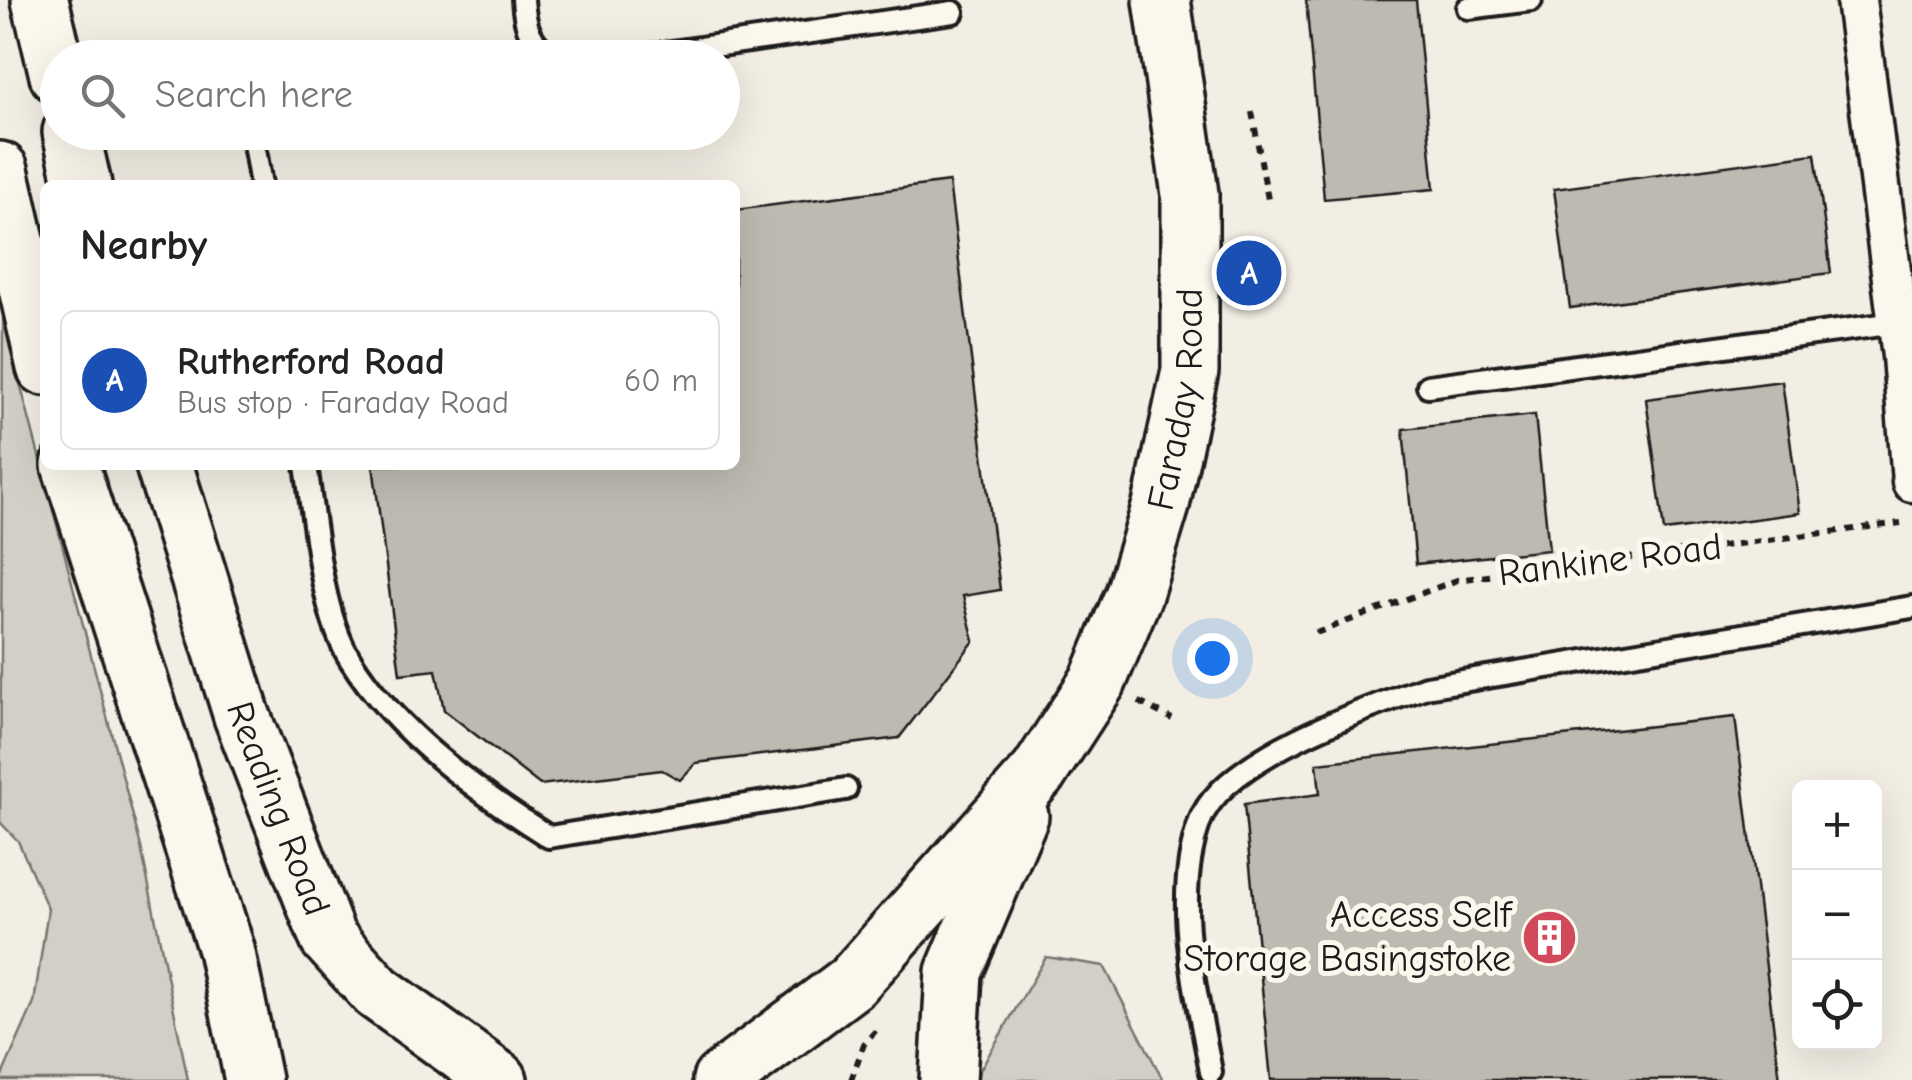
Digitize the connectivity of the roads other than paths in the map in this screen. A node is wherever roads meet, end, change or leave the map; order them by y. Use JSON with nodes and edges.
{"nodes":[{"id":1,"x":40,"y":0,"type":"edge"},
{"id":2,"x":522,"y":0,"type":"edge"},
{"id":3,"x":1162,"y":0,"type":"edge"},
{"id":4,"x":1531,"y":0,"type":"edge"},
{"id":5,"x":1856,"y":0,"type":"edge"},
{"id":6,"x":1468,"y":8,"type":"dead end"},
{"id":7,"x":953,"y":12,"type":"dead end"},
{"id":8,"x":50,"y":40,"type":"edge"},
{"id":9,"x":536,"y":40,"type":"edge"},
{"id":10,"x":740,"y":42,"type":"edge"},
{"id":11,"x":75,"y":150,"type":"edge"},
{"id":12,"x":255,"y":150,"type":"edge"},
{"id":13,"x":0,"y":170,"type":"edge"},
{"id":14,"x":82,"y":180,"type":"edge"},
{"id":15,"x":259,"y":180,"type":"edge"},
{"id":16,"x":1896,"y":323,"type":"junction"},
{"id":17,"x":40,"y":345,"type":"edge"},
{"id":18,"x":1428,"y":386,"type":"dead end"},
{"id":19,"x":72,"y":470,"type":"edge"},
{"id":20,"x":166,"y":470,"type":"edge"},
{"id":21,"x":307,"y":470,"type":"edge"},
{"id":22,"x":1912,"y":482,"type":"edge"},
{"id":23,"x":1912,"y":607,"type":"edge"},
{"id":24,"x":1039,"y":772,"type":"junction"},
{"id":25,"x":846,"y":790,"type":"dead end"},
{"id":26,"x":1211,"y":1072,"type":"dead end"},
{"id":27,"x":252,"y":1080,"type":"edge"},
{"id":28,"x":499,"y":1080,"type":"edge"},
{"id":29,"x":721,"y":1080,"type":"edge"},
{"id":30,"x":948,"y":1080,"type":"edge"}],
"edges":[{"from":1,"to":8,"type":"main road"},
{"from":2,"to":9,"type":"lane"},
{"from":3,"to":24,"type":"main road","name":"Faraday Road"},
{"from":4,"to":6,"type":"lane"},
{"from":5,"to":16,"type":"street"},
{"from":7,"to":10,"type":"lane"},
{"from":11,"to":14,"type":"main road"},
{"from":12,"to":15,"type":"lane"},
{"from":13,"to":17,"type":"main road"},
{"from":16,"to":18,"type":"lane"},
{"from":16,"to":22,"type":"street"},
{"from":19,"to":27,"type":"main road"},
{"from":20,"to":28,"type":"main road","name":"Reading Road"},
{"from":21,"to":25,"type":"lane"},
{"from":23,"to":26,"type":"lane"},
{"from":24,"to":29,"type":"main road","name":"Faraday Road"},
{"from":24,"to":30,"type":"main road","name":"Faraday Road"}]}
